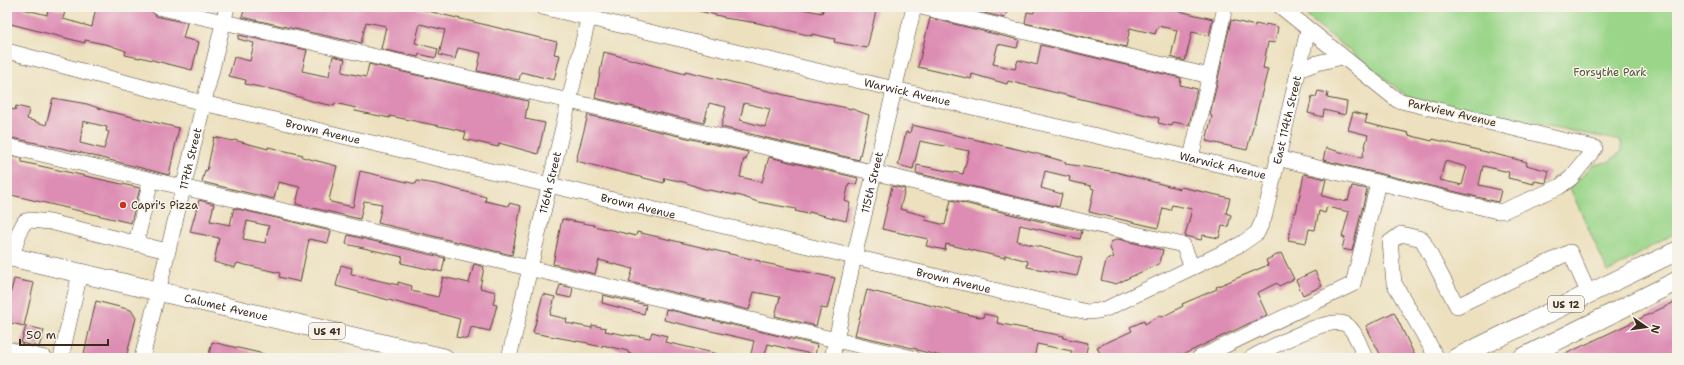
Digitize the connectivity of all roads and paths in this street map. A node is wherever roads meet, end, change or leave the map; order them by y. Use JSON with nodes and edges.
{"nodes":[{"id":1,"x":158,"y":7,"type":"edge"},
{"id":2,"x":542,"y":7,"type":"edge"},
{"id":3,"x":914,"y":7,"type":"edge"},
{"id":4,"x":921,"y":7,"type":"edge"},
{"id":5,"x":1225,"y":7,"type":"edge"},
{"id":6,"x":1281,"y":7,"type":"edge"},
{"id":7,"x":590,"y":12,"type":"edge"},
{"id":8,"x":225,"y":14,"type":"edge"},
{"id":9,"x":1308,"y":30,"type":"junction"},
{"id":10,"x":7,"y":51,"type":"edge"},
{"id":11,"x":1342,"y":57,"type":"junction"},
{"id":12,"x":1298,"y":70,"type":"junction"},
{"id":13,"x":1210,"y":76,"type":"junction"},
{"id":14,"x":894,"y":89,"type":"junction"},
{"id":15,"x":569,"y":101,"type":"junction"},
{"id":16,"x":203,"y":103,"type":"junction"},
{"id":17,"x":7,"y":146,"type":"edge"},
{"id":18,"x":1191,"y":158,"type":"junction"},
{"id":19,"x":1277,"y":158,"type":"junction"},
{"id":20,"x":874,"y":174,"type":"junction"},
{"id":21,"x":1273,"y":177,"type":"junction"},
{"id":22,"x":151,"y":180,"type":"junction"},
{"id":23,"x":1378,"y":183,"type":"junction"},
{"id":24,"x":548,"y":185,"type":"junction"},
{"id":25,"x":182,"y":187,"type":"junction"},
{"id":26,"x":1257,"y":233,"type":"joint"},
{"id":27,"x":136,"y":243,"type":"junction"},
{"id":28,"x":168,"y":251,"type":"junction"},
{"id":29,"x":1677,"y":251,"type":"edge"},
{"id":30,"x":10,"y":257,"type":"edge"},
{"id":31,"x":854,"y":257,"type":"junction"},
{"id":32,"x":1192,"y":267,"type":"junction"},
{"id":33,"x":530,"y":269,"type":"junction"},
{"id":34,"x":80,"y":273,"type":"junction"},
{"id":35,"x":1677,"y":281,"type":"edge"},
{"id":36,"x":158,"y":291,"type":"junction"},
{"id":37,"x":1588,"y":294,"type":"junction"},
{"id":38,"x":836,"y":340,"type":"junction"},
{"id":39,"x":7,"y":349,"type":"edge"},
{"id":40,"x":45,"y":358,"type":"edge"},
{"id":41,"x":61,"y":358,"type":"edge"},
{"id":42,"x":142,"y":358,"type":"edge"},
{"id":43,"x":444,"y":358,"type":"edge"},
{"id":44,"x":509,"y":358,"type":"edge"},
{"id":45,"x":832,"y":358,"type":"edge"},
{"id":46,"x":913,"y":358,"type":"edge"},
{"id":47,"x":1199,"y":358,"type":"edge"},
{"id":48,"x":1250,"y":358,"type":"edge"},
{"id":49,"x":1365,"y":358,"type":"edge"},
{"id":50,"x":1437,"y":358,"type":"edge"},
{"id":51,"x":1456,"y":358,"type":"edge"},
{"id":52,"x":1522,"y":358,"type":"edge"}],
"edges":[{"from":1,"to":8,"type":"street"},
{"from":2,"to":7,"type":"street","name":"Warwick Avenue"},
{"from":3,"to":14,"type":"street","name":"115th Street"},
{"from":4,"to":13,"type":"street"},
{"from":5,"to":13,"type":"street"},
{"from":6,"to":9,"type":"street","name":"Parkview Avenue"},
{"from":7,"to":14,"type":"street","name":"Warwick Avenue"},
{"from":7,"to":15,"type":"street","name":"116th Street"},
{"from":8,"to":15,"type":"street"},
{"from":8,"to":16,"type":"street","name":"117th Street"},
{"from":9,"to":11,"type":"street","name":"Parkview Avenue"},
{"from":9,"to":12,"type":"street","name":"East 114th Street"},
{"from":10,"to":16,"type":"street","name":"Brown Avenue"},
{"from":11,"to":12,"type":"street"},
{"from":11,"to":23,"type":"street","name":"Parkview Avenue"},
{"from":12,"to":19,"type":"street","name":"East 114th Street"},
{"from":13,"to":18,"type":"street"},
{"from":14,"to":18,"type":"street","name":"Warwick Avenue"},
{"from":14,"to":20,"type":"street","name":"115th Street"},
{"from":15,"to":20,"type":"street"},
{"from":15,"to":24,"type":"street","name":"116th Street"},
{"from":16,"to":24,"type":"street","name":"Brown Avenue"},
{"from":16,"to":25,"type":"street","name":"117th Street"},
{"from":17,"to":22,"type":"street"},
{"from":18,"to":21,"type":"street","name":"Warwick Avenue"},
{"from":19,"to":21,"type":"street","name":"East 114th Street"},
{"from":19,"to":23,"type":"street"},
{"from":20,"to":31,"type":"street","name":"115th Street"},
{"from":20,"to":32,"type":"street"},
{"from":21,"to":26,"type":"street","name":"East 114th Street"},
{"from":22,"to":25,"type":"street"},
{"from":22,"to":27,"type":"street"},
{"from":23,"to":47,"type":"street"},
{"from":24,"to":31,"type":"street","name":"Brown Avenue"},
{"from":24,"to":33,"type":"street","name":"116th Street"},
{"from":25,"to":28,"type":"street","name":"117th Street"},
{"from":25,"to":33,"type":"street"},
{"from":26,"to":32,"type":"street","name":"Brown Avenue"},
{"from":27,"to":28,"type":"street"},
{"from":27,"to":30,"type":"street"},
{"from":28,"to":36,"type":"street","name":"117th Street"},
{"from":29,"to":37,"type":"main road","number":"US 12"},
{"from":30,"to":34,"type":"main road","name":"Calumet Avenue","number":"US 41"},
{"from":31,"to":32,"type":"street","name":"Brown Avenue"},
{"from":31,"to":38,"type":"street","name":"115th Street"},
{"from":33,"to":38,"type":"street"},
{"from":33,"to":44,"type":"street","name":"116th Street"},
{"from":34,"to":36,"type":"main road","name":"Calumet Avenue","number":"US 41"},
{"from":34,"to":41,"type":"street"},
{"from":35,"to":52,"type":"main road","number":"US 12"},
{"from":36,"to":42,"type":"street","name":"117th Street"},
{"from":36,"to":43,"type":"main road","name":"Calumet Avenue","number":"US 41"},
{"from":37,"to":50,"type":"street"},
{"from":37,"to":51,"type":"main road","number":"US 12"},
{"from":38,"to":45,"type":"street","name":"115th Street"},
{"from":38,"to":46,"type":"street"},
{"from":39,"to":40,"type":"street"},
{"from":48,"to":49,"type":"street"}]}
